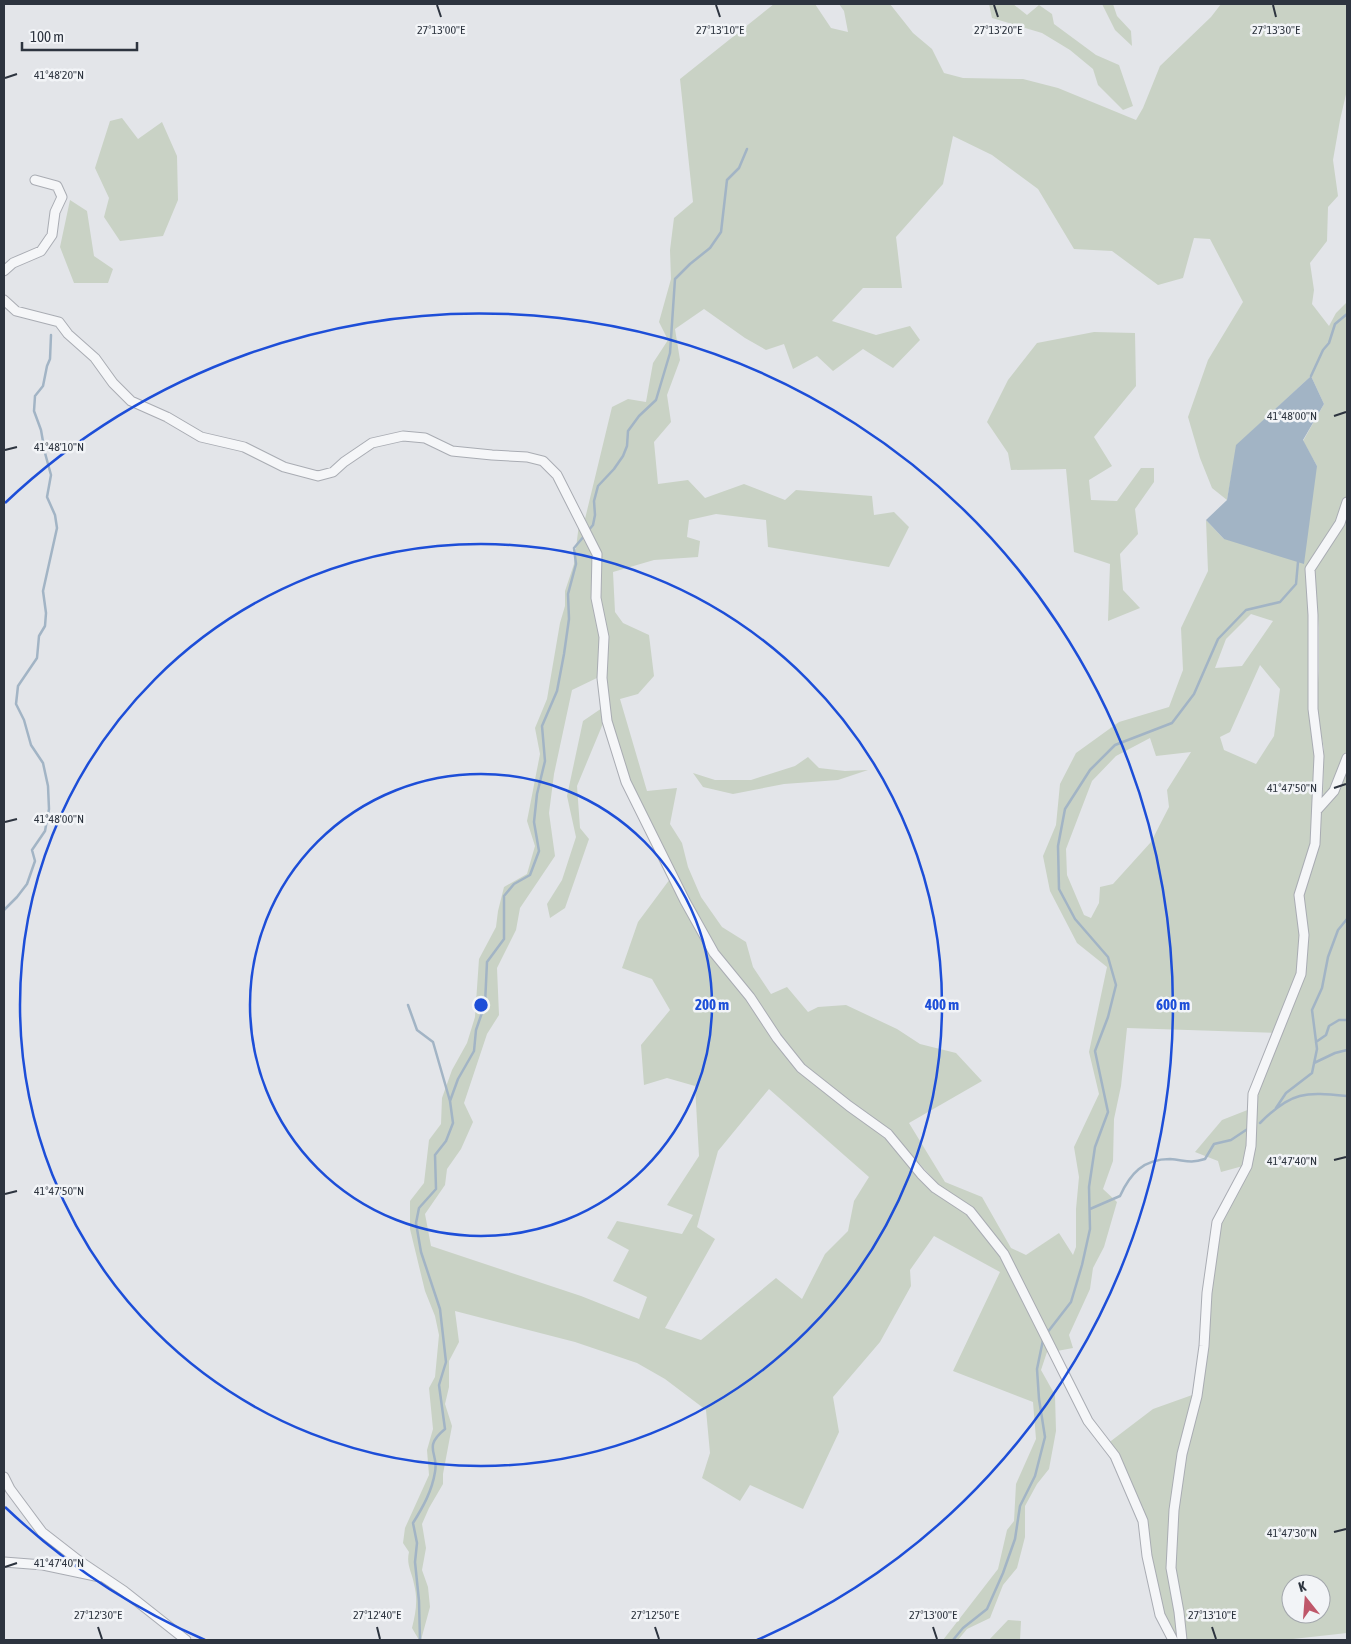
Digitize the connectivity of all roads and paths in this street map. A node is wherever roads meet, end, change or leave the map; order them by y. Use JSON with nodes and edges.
{"nodes":[{"id":1,"x":35,"y":180,"type":"dead end"},
{"id":2,"x":4,"y":271,"type":"edge"},
{"id":3,"x":4,"y":300,"type":"edge"},
{"id":4,"x":1347,"y":502,"type":"edge"},
{"id":5,"x":1347,"y":758,"type":"edge"},
{"id":6,"x":1317,"y":810,"type":"junction"},
{"id":7,"x":4,"y":1477,"type":"edge"},
{"id":8,"x":4,"y":1562,"type":"edge"},
{"id":9,"x":105,"y":1578,"type":"junction"},
{"id":10,"x":186,"y":1640,"type":"edge"},
{"id":11,"x":1173,"y":1640,"type":"edge"},
{"id":12,"x":1182,"y":1640,"type":"edge"}],
"edges":[{"from":1,"to":2,"type":"street"},
{"from":3,"to":11,"type":"street"},
{"from":4,"to":6,"type":"street"},
{"from":5,"to":6,"type":"street"},
{"from":6,"to":12,"type":"street"},
{"from":7,"to":9,"type":"street"},
{"from":8,"to":9,"type":"street"},
{"from":9,"to":10,"type":"street"}]}
